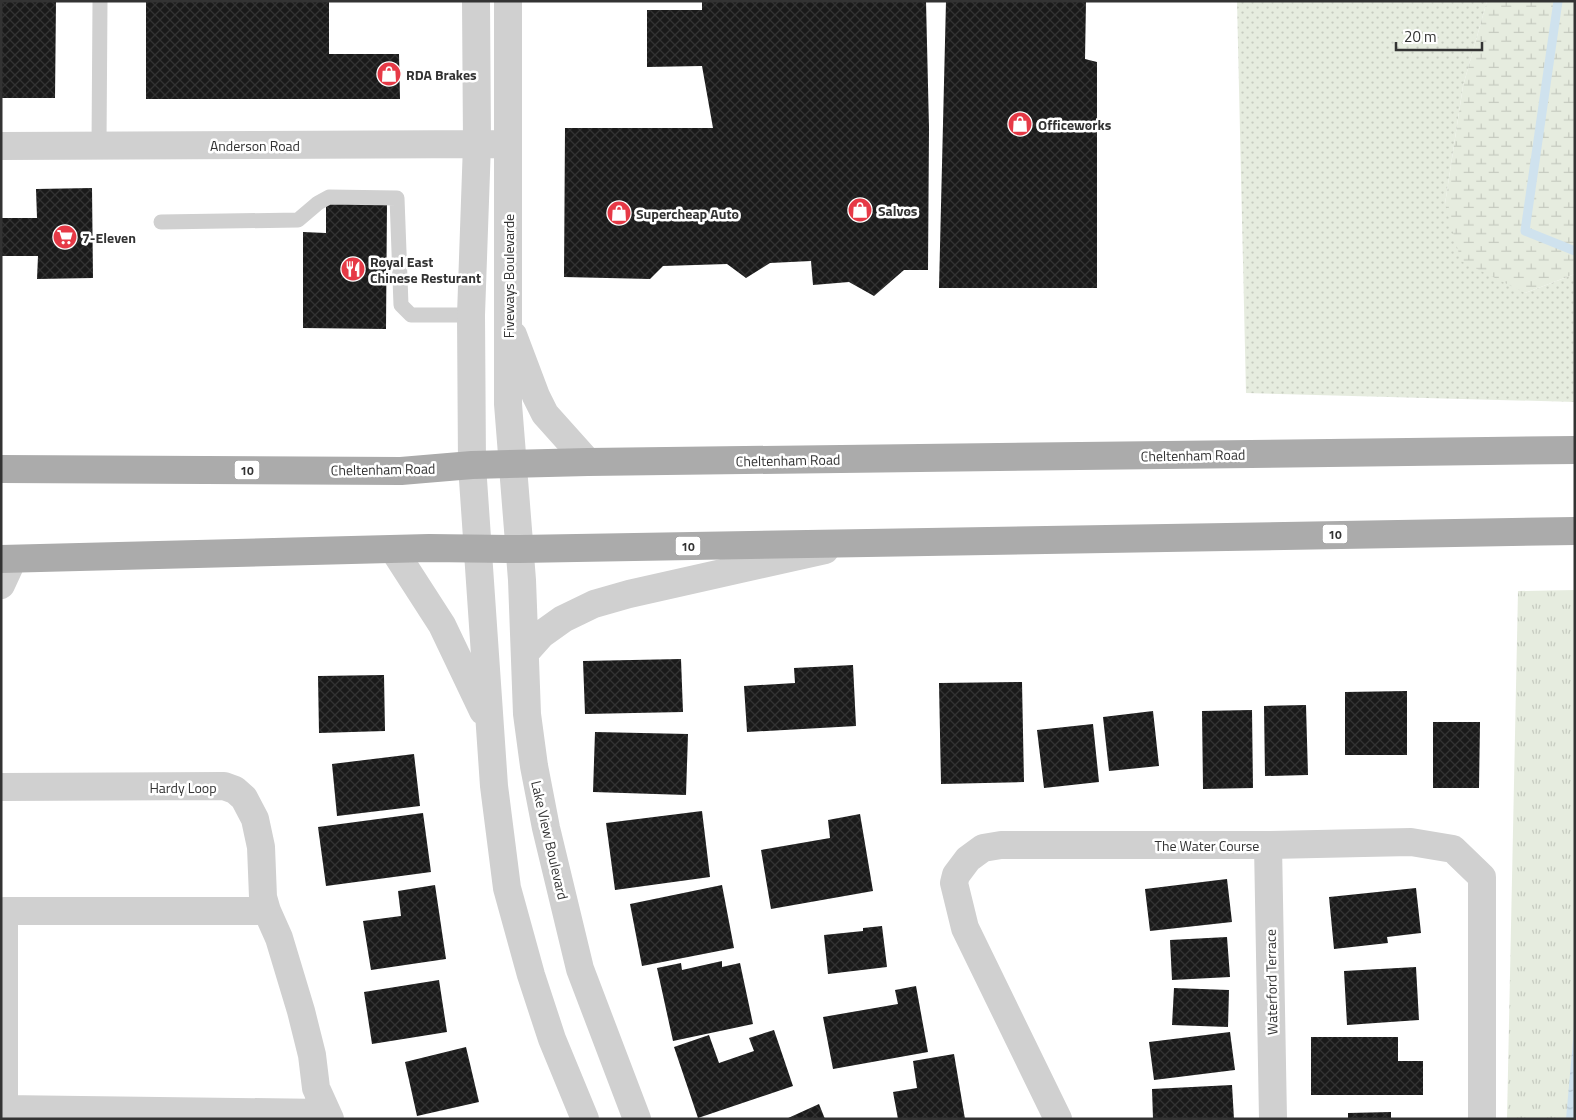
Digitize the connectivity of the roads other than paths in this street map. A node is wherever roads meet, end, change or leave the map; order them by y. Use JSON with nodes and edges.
{"nodes":[{"id":1,"x":100,"y":1,"type":"edge"},
{"id":2,"x":476,"y":1,"type":"edge"},
{"id":3,"x":508,"y":1,"type":"edge"},
{"id":4,"x":477,"y":144,"type":"junction"},
{"id":5,"x":509,"y":145,"type":"junction"},
{"id":6,"x":1,"y":146,"type":"edge"},
{"id":7,"x":99,"y":146,"type":"junction"},
{"id":8,"x":161,"y":222,"type":"dead end"},
{"id":9,"x":471,"y":315,"type":"junction"},
{"id":10,"x":508,"y":322,"type":"junction"},
{"id":11,"x":1575,"y":450,"type":"edge"},
{"id":12,"x":588,"y":462,"type":"junction"},
{"id":13,"x":512,"y":464,"type":"junction"},
{"id":14,"x":472,"y":465,"type":"junction"},
{"id":15,"x":1,"y":469,"type":"edge"},
{"id":16,"x":1575,"y":531,"type":"edge"},
{"id":17,"x":857,"y":543,"type":"junction"},
{"id":18,"x":393,"y":549,"type":"junction"},
{"id":19,"x":478,"y":549,"type":"junction"},
{"id":20,"x":519,"y":549,"type":"junction"},
{"id":21,"x":7,"y":559,"type":"edge"},
{"id":22,"x":1,"y":585,"type":"edge"},
{"id":23,"x":525,"y":653,"type":"junction"},
{"id":24,"x":528,"y":722,"type":"junction"},
{"id":25,"x":490,"y":726,"type":"junction"},
{"id":26,"x":1,"y":787,"type":"edge"},
{"id":27,"x":1268,"y":845,"type":"junction"},
{"id":28,"x":2,"y":911,"type":"edge"},
{"id":29,"x":267,"y":911,"type":"junction"},
{"id":30,"x":4,"y":1114,"type":"edge"},
{"id":31,"x":328,"y":1116,"type":"edge"},
{"id":32,"x":585,"y":1119,"type":"edge"},
{"id":33,"x":637,"y":1119,"type":"edge"},
{"id":34,"x":1058,"y":1119,"type":"edge"},
{"id":35,"x":1273,"y":1119,"type":"edge"},
{"id":36,"x":1482,"y":1119,"type":"edge"}],
"edges":[{"from":1,"to":7,"type":"lane"},
{"from":2,"to":4,"type":"street"},
{"from":3,"to":5,"type":"street","name":"Fiveways Boulevarde"},
{"from":4,"to":5,"type":"street","name":"Anderson Road"},
{"from":4,"to":7,"type":"street","name":"Anderson Road"},
{"from":4,"to":9,"type":"street"},
{"from":5,"to":10,"type":"street","name":"Fiveways Boulevarde"},
{"from":6,"to":7,"type":"street","name":"Anderson Road"},
{"from":8,"to":9,"type":"lane"},
{"from":9,"to":14,"type":"street"},
{"from":10,"to":12,"type":"street"},
{"from":10,"to":13,"type":"street","name":"Fiveways Boulevarde"},
{"from":11,"to":12,"type":"main road","name":"Cheltenham Road","number":"10"},
{"from":12,"to":13,"type":"main road","name":"Cheltenham Road","number":"10"},
{"from":13,"to":14,"type":"main road","name":"Cheltenham Road","number":"10"},
{"from":13,"to":20,"type":"street","name":"Fiveways Boulevarde"},
{"from":14,"to":15,"type":"main road","name":"Cheltenham Road","number":"10"},
{"from":14,"to":19,"type":"street"},
{"from":16,"to":17,"type":"main road","number":"10"},
{"from":17,"to":20,"type":"main road","number":"10"},
{"from":17,"to":23,"type":"street"},
{"from":18,"to":19,"type":"main road","number":"10"},
{"from":18,"to":21,"type":"main road","number":"10"},
{"from":18,"to":25,"type":"street"},
{"from":19,"to":20,"type":"main road","number":"10"},
{"from":19,"to":25,"type":"street"},
{"from":20,"to":23,"type":"street","name":"Lake View Boulevard"},
{"from":21,"to":22,"type":"street"},
{"from":23,"to":24,"type":"street","name":"Lake View Boulevard"},
{"from":24,"to":25,"type":"street"},
{"from":24,"to":33,"type":"street","name":"Lake View Boulevard"},
{"from":25,"to":32,"type":"street"},
{"from":26,"to":29,"type":"street","name":"Hardy Loop"},
{"from":27,"to":34,"type":"street","name":"The Water Course"},
{"from":27,"to":35,"type":"street","name":"Waterford Terrace"},
{"from":27,"to":36,"type":"street","name":"The Water Course"},
{"from":28,"to":29,"type":"street"},
{"from":28,"to":30,"type":"street"},
{"from":29,"to":31,"type":"street","name":"Hardy Loop"},
{"from":30,"to":31,"type":"street"}]}
